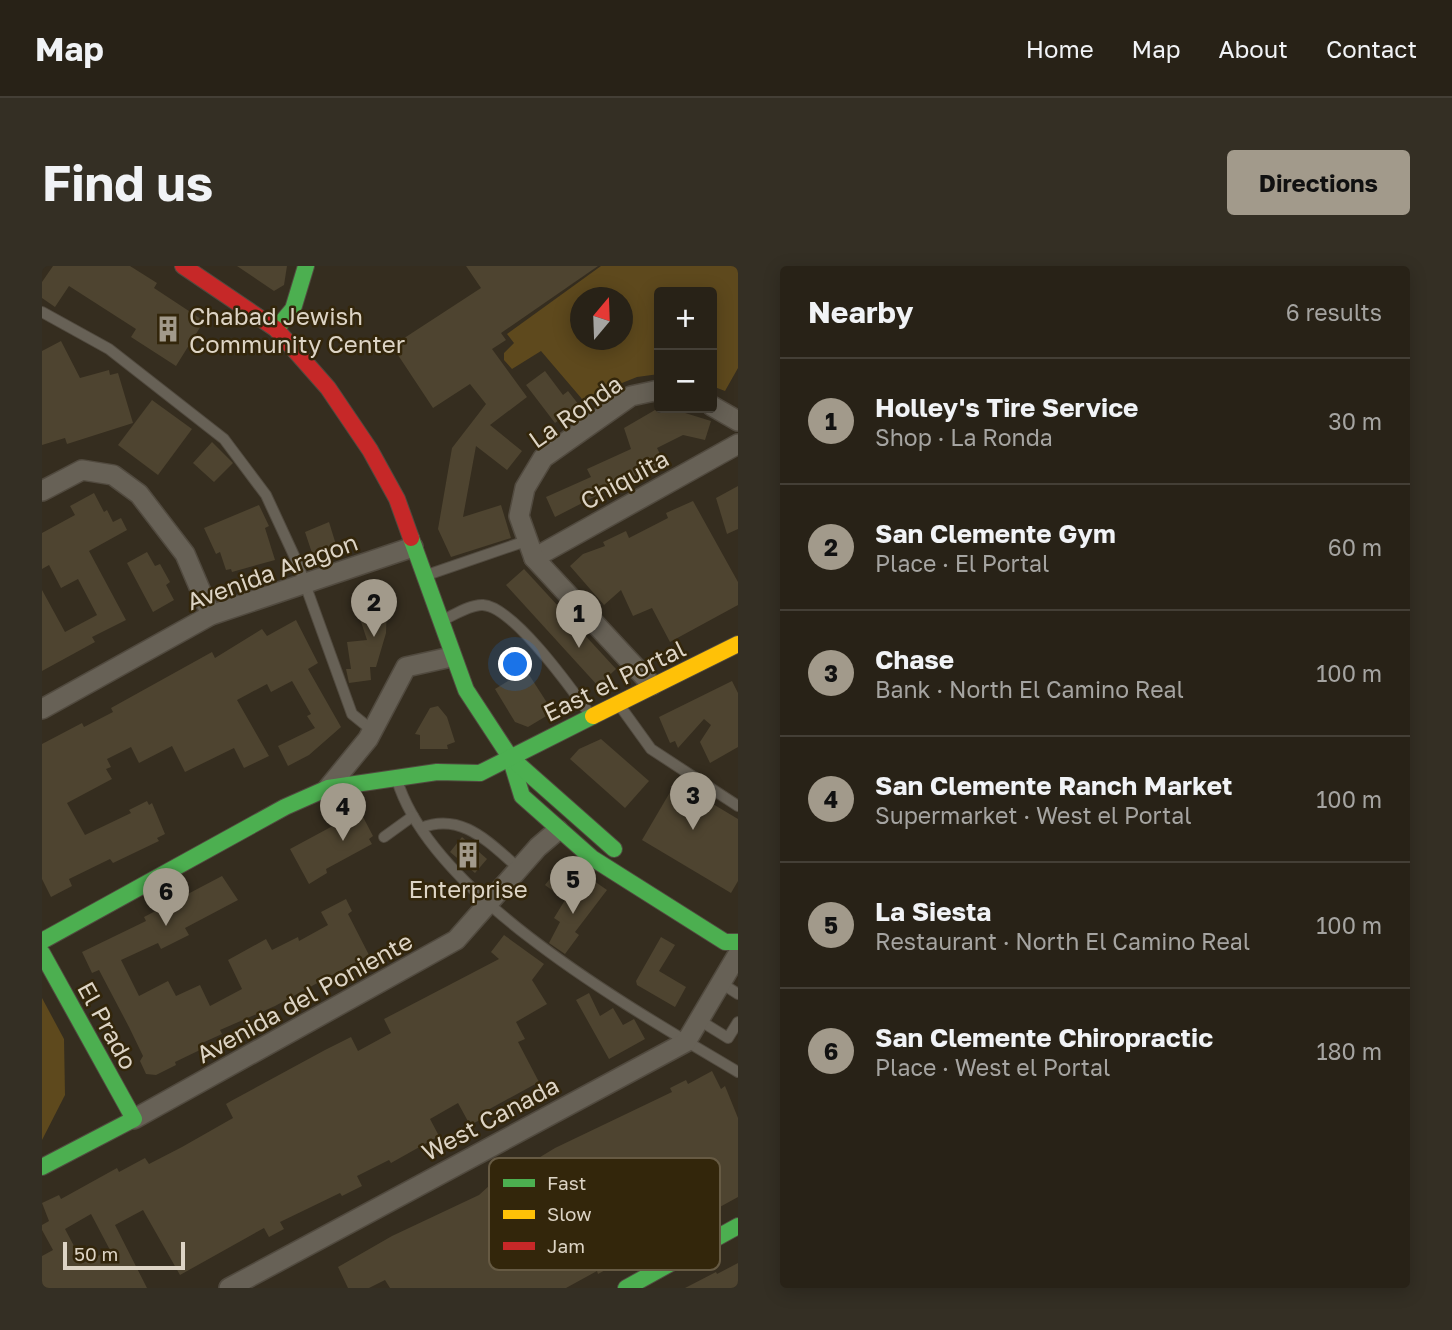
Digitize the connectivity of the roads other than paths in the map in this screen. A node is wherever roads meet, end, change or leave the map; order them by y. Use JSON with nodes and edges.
{"nodes":[{"id":1,"x":183,"y":266,"type":"edge"},
{"id":2,"x":306,"y":266,"type":"edge"},
{"id":3,"x":42,"y":312,"type":"edge"},
{"id":4,"x":276,"y":329,"type":"junction"},
{"id":5,"x":654,"y":391,"type":"edge"},
{"id":6,"x":717,"y":409,"type":"edge"},
{"id":7,"x":738,"y":421,"type":"edge"},
{"id":8,"x":738,"y":444,"type":"edge"},
{"id":9,"x":42,"y":491,"type":"edge"},
{"id":10,"x":413,"y":547,"type":"junction"},
{"id":11,"x":530,"y":549,"type":"junction"},
{"id":12,"x":423,"y":576,"type":"junction"},
{"id":13,"x":304,"y":583,"type":"junction"},
{"id":14,"x":211,"y":615,"type":"junction"},
{"id":15,"x":439,"y":621,"type":"junction"},
{"id":16,"x":738,"y":644,"type":"edge"},
{"id":17,"x":452,"y":657,"type":"junction"},
{"id":18,"x":652,"y":685,"type":"junction"},
{"id":19,"x":618,"y":703,"type":"junction"},
{"id":20,"x":42,"y":709,"type":"edge"},
{"id":21,"x":591,"y":716,"type":"junction"},
{"id":22,"x":373,"y":730,"type":"junction"},
{"id":23,"x":510,"y":757,"type":"junction"},
{"id":24,"x":396,"y":776,"type":"junction"},
{"id":25,"x":328,"y":788,"type":"junction"},
{"id":26,"x":738,"y":806,"type":"edge"},
{"id":27,"x":413,"y":816,"type":"junction"},
{"id":28,"x":421,"y":828,"type":"junction"},
{"id":29,"x":558,"y":830,"type":"junction"},
{"id":30,"x":384,"y":837,"type":"dead end"},
{"id":31,"x":623,"y":857,"type":"dead end"},
{"id":32,"x":520,"y":869,"type":"junction"},
{"id":33,"x":489,"y":904,"type":"junction"},
{"id":34,"x":42,"y":941,"type":"edge"},
{"id":35,"x":738,"y":942,"type":"edge"},
{"id":36,"x":42,"y":953,"type":"edge"},
{"id":37,"x":738,"y":954,"type":"edge"},
{"id":38,"x":720,"y":983,"type":"junction"},
{"id":39,"x":738,"y":994,"type":"edge"},
{"id":40,"x":699,"y":1020,"type":"junction"},
{"id":41,"x":738,"y":1022,"type":"edge"},
{"id":42,"x":686,"y":1042,"type":"junction"},
{"id":43,"x":738,"y":1072,"type":"edge"},
{"id":44,"x":134,"y":1119,"type":"junction"},
{"id":45,"x":42,"y":1167,"type":"edge"},
{"id":46,"x":738,"y":1226,"type":"edge"},
{"id":47,"x":720,"y":1236,"type":"edge"},
{"id":48,"x":659,"y":1270,"type":"edge"},
{"id":49,"x":229,"y":1288,"type":"edge"},
{"id":50,"x":626,"y":1288,"type":"edge"}],
"edges":[{"from":1,"to":4,"type":"street"},
{"from":2,"to":4,"type":"street"},
{"from":3,"to":13,"type":"lane"},
{"from":4,"to":10,"type":"street"},
{"from":5,"to":11,"type":"street","name":"La Ronda"},
{"from":6,"to":7,"type":"street"},
{"from":8,"to":11,"type":"street","name":"Chiquita"},
{"from":9,"to":14,"type":"street"},
{"from":10,"to":12,"type":"street"},
{"from":10,"to":13,"type":"street","name":"Avenida Aragon"},
{"from":11,"to":12,"type":"lane"},
{"from":11,"to":18,"type":"street"},
{"from":12,"to":15,"type":"street"},
{"from":13,"to":14,"type":"street","name":"Avenida Aragon"},
{"from":13,"to":22,"type":"lane"},
{"from":14,"to":20,"type":"street","name":"Avenida Aragon"},
{"from":15,"to":17,"type":"street"},
{"from":15,"to":21,"type":"lane"},
{"from":16,"to":18,"type":"street","name":"East el Portal"},
{"from":17,"to":22,"type":"street"},
{"from":17,"to":23,"type":"street"},
{"from":18,"to":19,"type":"street","name":"East el Portal"},
{"from":19,"to":21,"type":"street","name":"East el Portal"},
{"from":19,"to":26,"type":"lane"},
{"from":21,"to":23,"type":"street","name":"East el Portal"},
{"from":22,"to":25,"type":"street"},
{"from":23,"to":24,"type":"street","name":"East el Portal"},
{"from":23,"to":29,"type":"street"},
{"from":23,"to":31,"type":"street"},
{"from":24,"to":25,"type":"street","name":"East el Portal"},
{"from":24,"to":27,"type":"lane"},
{"from":25,"to":34,"type":"street","name":"East el Portal"},
{"from":27,"to":28,"type":"lane"},
{"from":27,"to":30,"type":"lane"},
{"from":28,"to":32,"type":"lane"},
{"from":28,"to":33,"type":"lane"},
{"from":29,"to":32,"type":"street","name":"Avenida del Poniente"},
{"from":29,"to":35,"type":"street"},
{"from":32,"to":33,"type":"street","name":"Avenida del Poniente"},
{"from":33,"to":42,"type":"lane"},
{"from":33,"to":44,"type":"street","name":"Avenida del Poniente"},
{"from":36,"to":44,"type":"street","name":"El Prado"},
{"from":37,"to":38,"type":"street"},
{"from":38,"to":39,"type":"lane"},
{"from":38,"to":40,"type":"street"},
{"from":40,"to":41,"type":"lane"},
{"from":40,"to":42,"type":"street"},
{"from":42,"to":43,"type":"lane"},
{"from":42,"to":49,"type":"street","name":"West Canada"},
{"from":44,"to":45,"type":"street","name":"Avenida del Poniente"},
{"from":46,"to":47,"type":"street"},
{"from":48,"to":50,"type":"street"}]}
